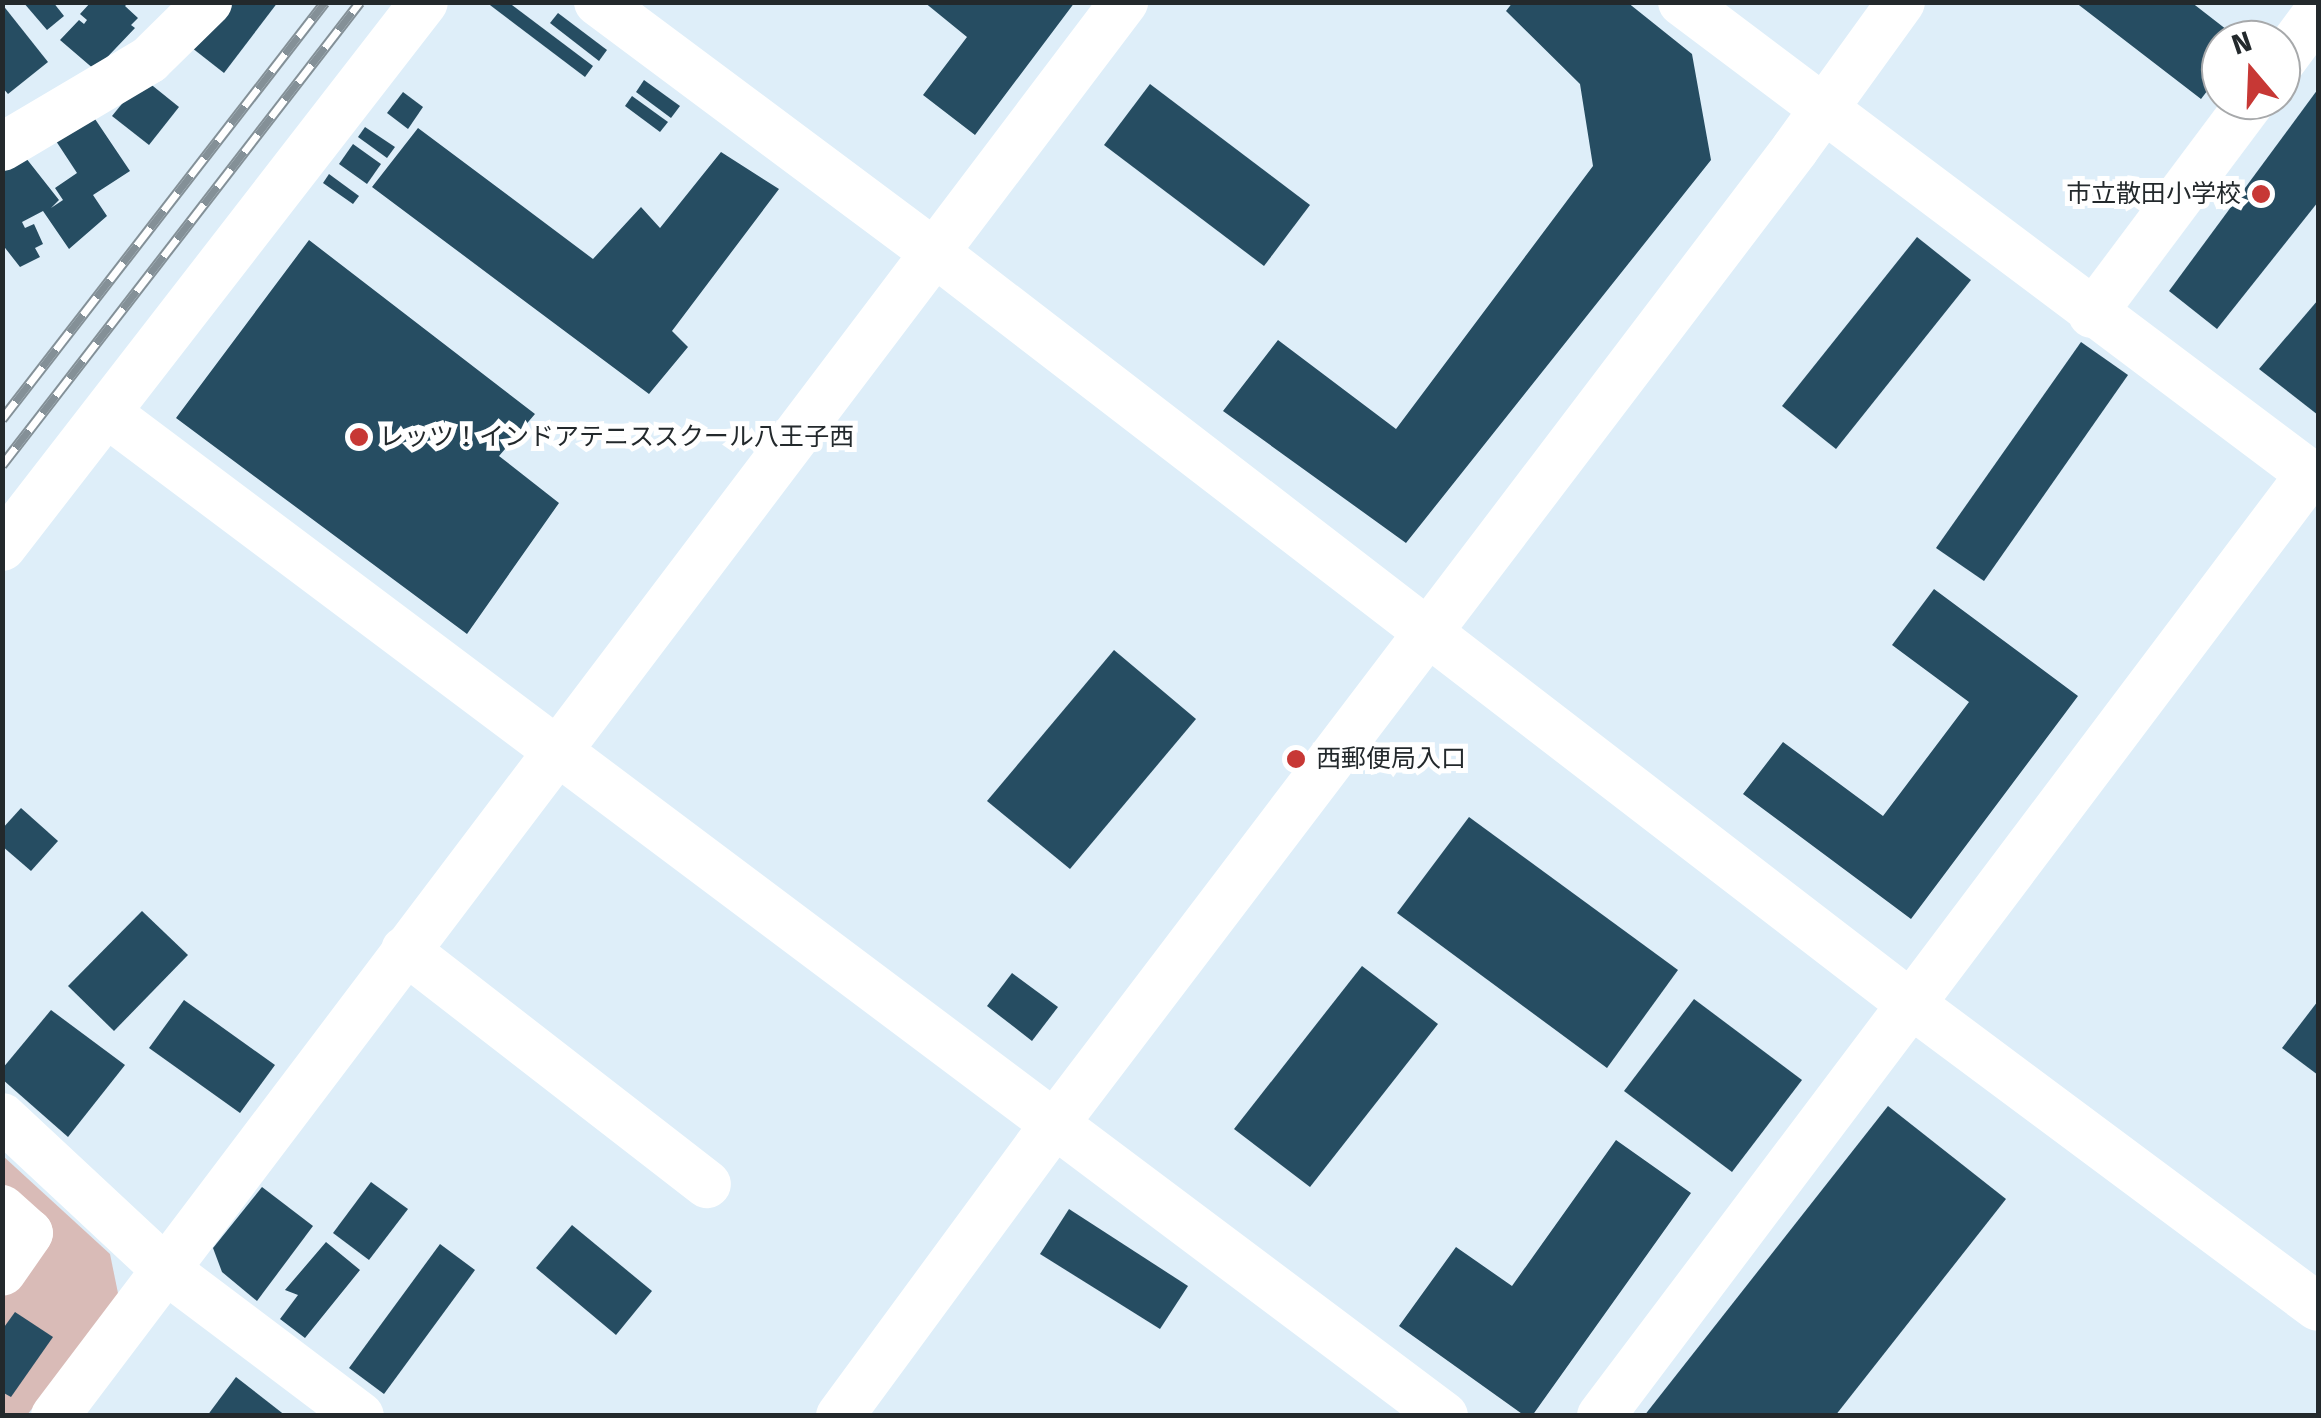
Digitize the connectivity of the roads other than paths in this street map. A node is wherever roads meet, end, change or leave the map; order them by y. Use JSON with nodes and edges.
{"nodes":[{"id":1,"x":208,"y":2,"type":"edge"},
{"id":2,"x":424,"y":2,"type":"edge"},
{"id":3,"x":598,"y":2,"type":"edge"},
{"id":4,"x":1124,"y":2,"type":"edge"},
{"id":5,"x":1682,"y":2,"type":"edge"},
{"id":6,"x":1900,"y":2,"type":"edge"},
{"id":7,"x":2318,"y":12,"type":"edge"},
{"id":8,"x":2301,"y":35,"type":"edge"},
{"id":9,"x":1824,"y":109,"type":"junction"},
{"id":10,"x":2237,"y":120,"type":"edge"},
{"id":11,"x":2,"y":147,"type":"edge"},
{"id":12,"x":934,"y":252,"type":"junction"},
{"id":13,"x":2092,"y":314,"type":"junction"},
{"id":14,"x":108,"y":414,"type":"junction"},
{"id":15,"x":2314,"y":477,"type":"edge"},
{"id":16,"x":2,"y":547,"type":"edge"},
{"id":17,"x":1427,"y":635,"type":"junction"},
{"id":18,"x":557,"y":748,"type":"junction"},
{"id":19,"x":405,"y":950,"type":"junction"},
{"id":20,"x":1911,"y":1004,"type":"junction"},
{"id":21,"x":2,"y":1117,"type":"edge"},
{"id":22,"x":1056,"y":1122,"type":"junction"},
{"id":23,"x":68,"y":1178,"type":"junction"},
{"id":24,"x":707,"y":1184,"type":"dead end"},
{"id":25,"x":16,"y":1221,"type":"edge"},
{"id":26,"x":166,"y":1268,"type":"junction"},
{"id":27,"x":2,"y":1272,"type":"edge"},
{"id":28,"x":2318,"y":1306,"type":"edge"},
{"id":29,"x":55,"y":1416,"type":"edge"},
{"id":30,"x":360,"y":1416,"type":"edge"},
{"id":31,"x":840,"y":1416,"type":"edge"},
{"id":32,"x":1444,"y":1416,"type":"edge"},
{"id":33,"x":1602,"y":1416,"type":"edge"}],
"edges":[{"from":1,"to":11,"type":"street"},
{"from":2,"to":14,"type":"street"},
{"from":3,"to":12,"type":"street"},
{"from":4,"to":12,"type":"street"},
{"from":5,"to":9,"type":"street"},
{"from":6,"to":9,"type":"street"},
{"from":7,"to":8,"type":"street"},
{"from":9,"to":13,"type":"street"},
{"from":9,"to":17,"type":"street"},
{"from":10,"to":13,"type":"street"},
{"from":12,"to":17,"type":"street"},
{"from":12,"to":18,"type":"street"},
{"from":13,"to":15,"type":"street"},
{"from":14,"to":16,"type":"street"},
{"from":14,"to":18,"type":"street"},
{"from":15,"to":20,"type":"street"},
{"from":17,"to":20,"type":"street"},
{"from":17,"to":22,"type":"street"},
{"from":18,"to":19,"type":"street"},
{"from":18,"to":22,"type":"street"},
{"from":19,"to":24,"type":"street"},
{"from":19,"to":26,"type":"street"},
{"from":20,"to":28,"type":"street"},
{"from":20,"to":33,"type":"street"},
{"from":21,"to":23,"type":"street"},
{"from":22,"to":31,"type":"street"},
{"from":22,"to":32,"type":"street"},
{"from":23,"to":25,"type":"street"},
{"from":23,"to":26,"type":"street"},
{"from":25,"to":27,"type":"street"},
{"from":26,"to":29,"type":"street"},
{"from":26,"to":30,"type":"street"}]}
